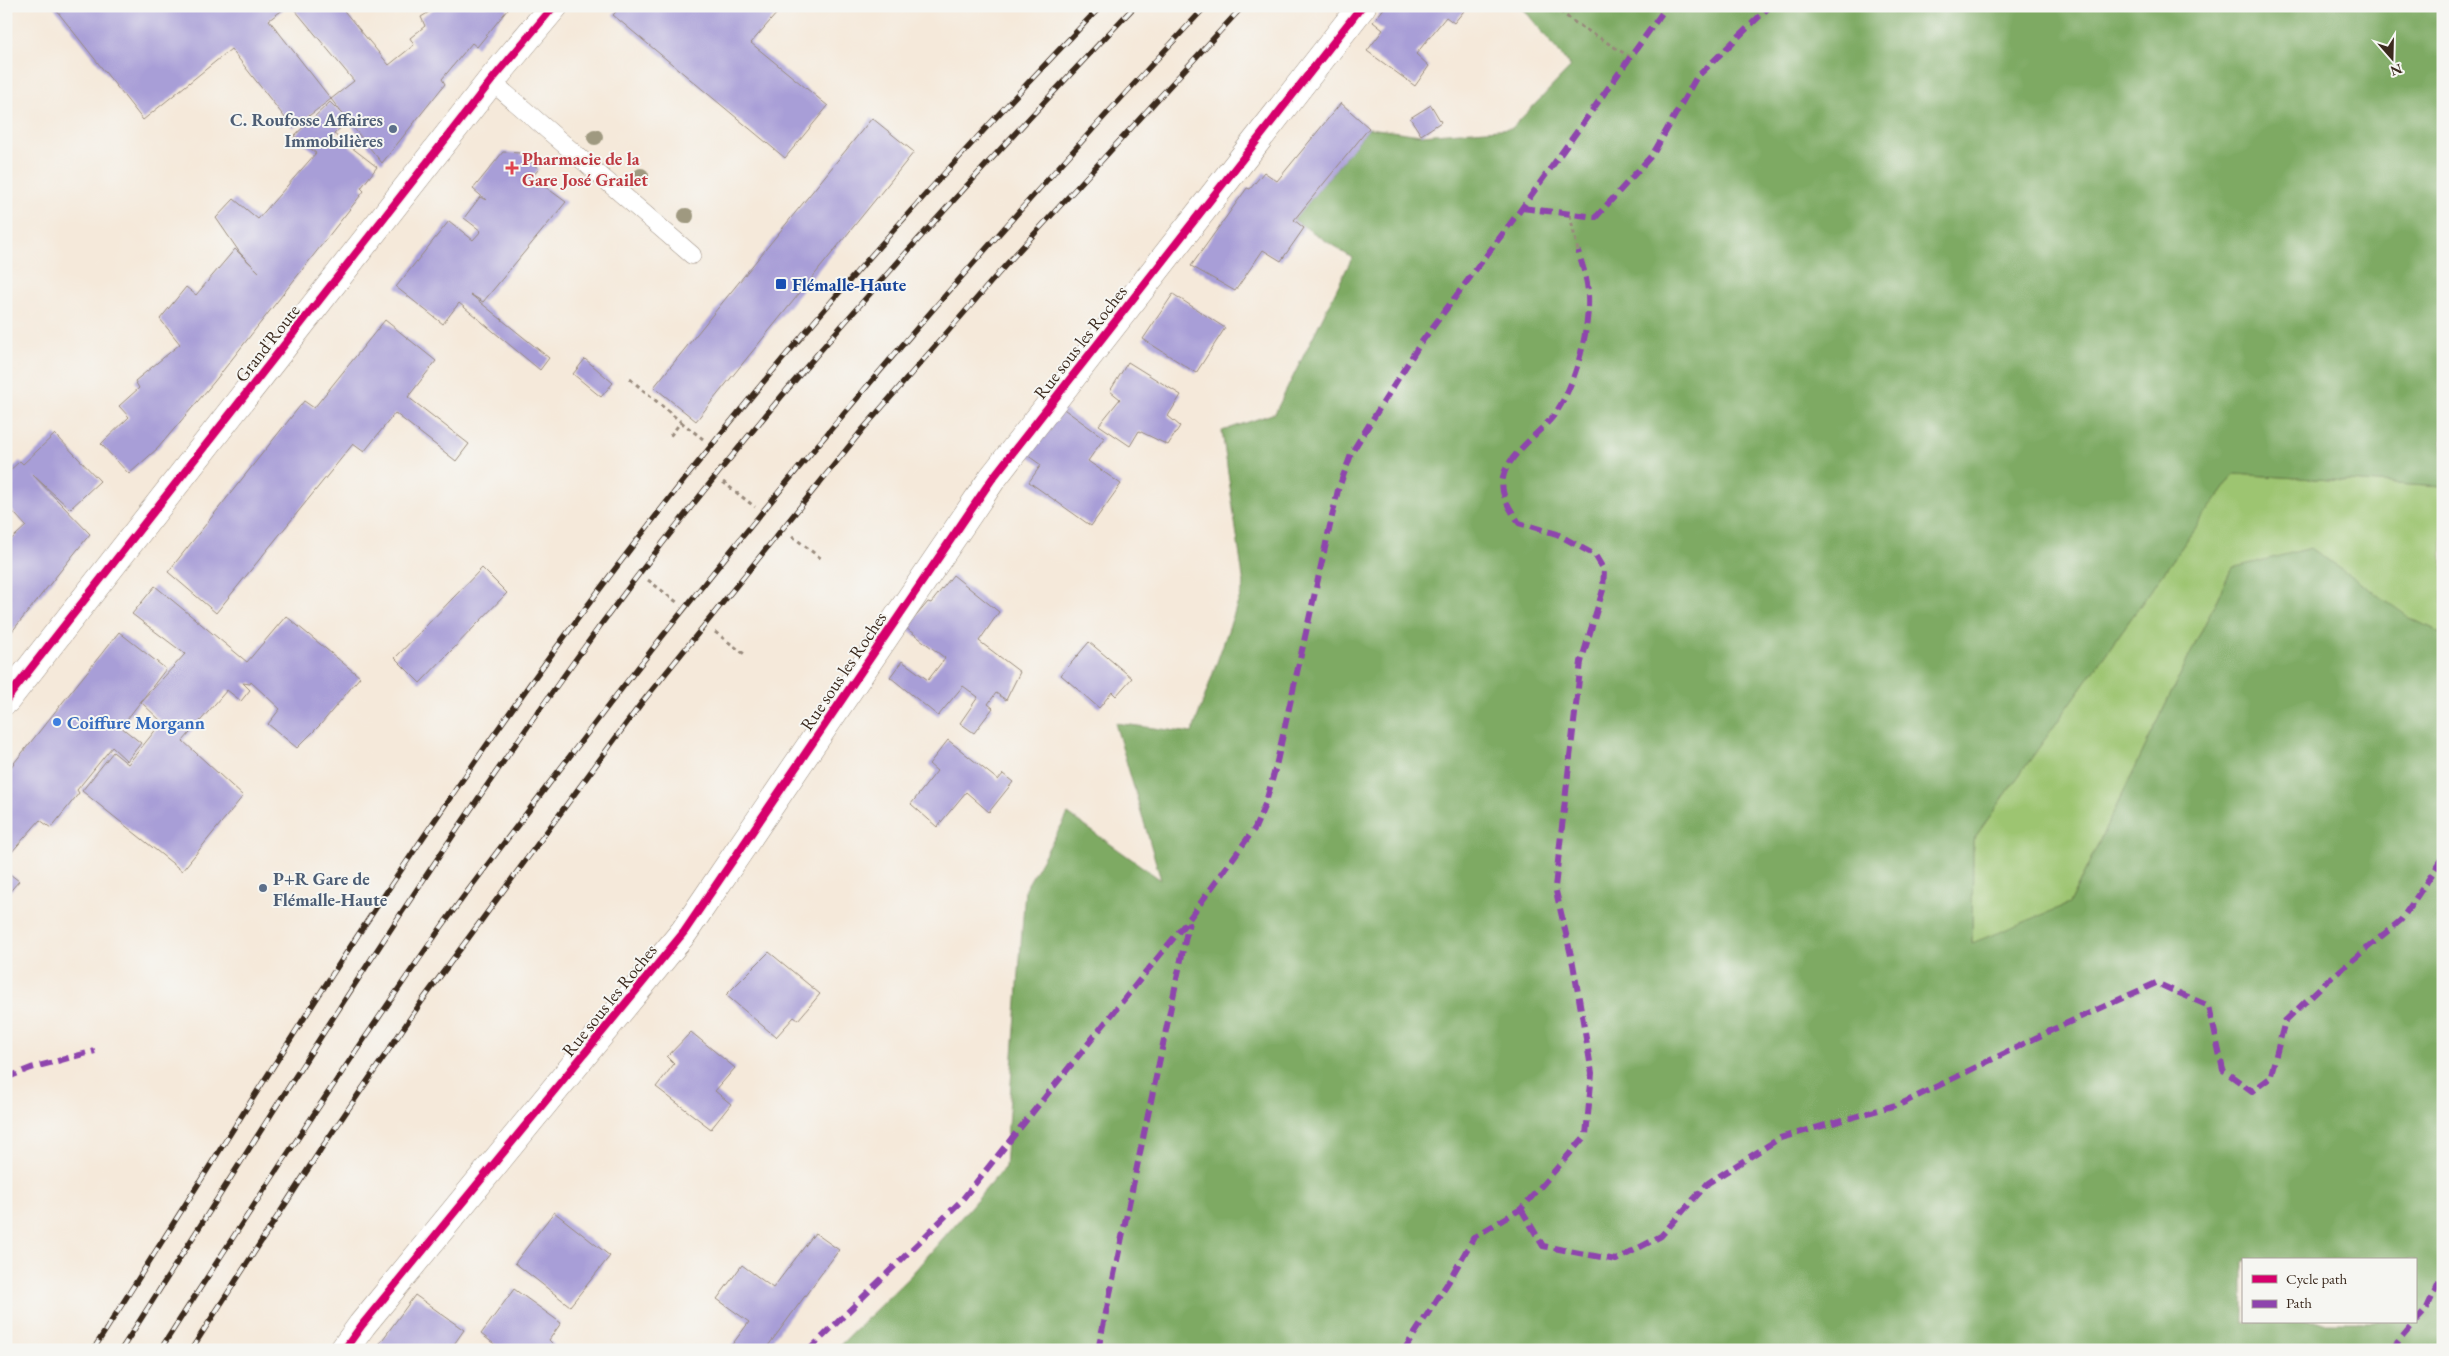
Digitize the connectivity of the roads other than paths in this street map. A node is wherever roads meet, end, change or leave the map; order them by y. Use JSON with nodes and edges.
{"nodes":[{"id":1,"x":554,"y":6,"type":"edge"},
{"id":2,"x":1362,"y":6,"type":"edge"},
{"id":3,"x":492,"y":81,"type":"junction"},
{"id":4,"x":692,"y":254,"type":"dead end"},
{"id":5,"x":6,"y":700,"type":"edge"},
{"id":6,"x":344,"y":1350,"type":"edge"}],
"edges":[{"from":1,"to":3,"type":"street","name":"Grand'Route"},
{"from":2,"to":6,"type":"street","name":"Rue sous les Roches"},
{"from":3,"to":4,"type":"lane"},
{"from":3,"to":5,"type":"street","name":"Grand'Route"}]}
